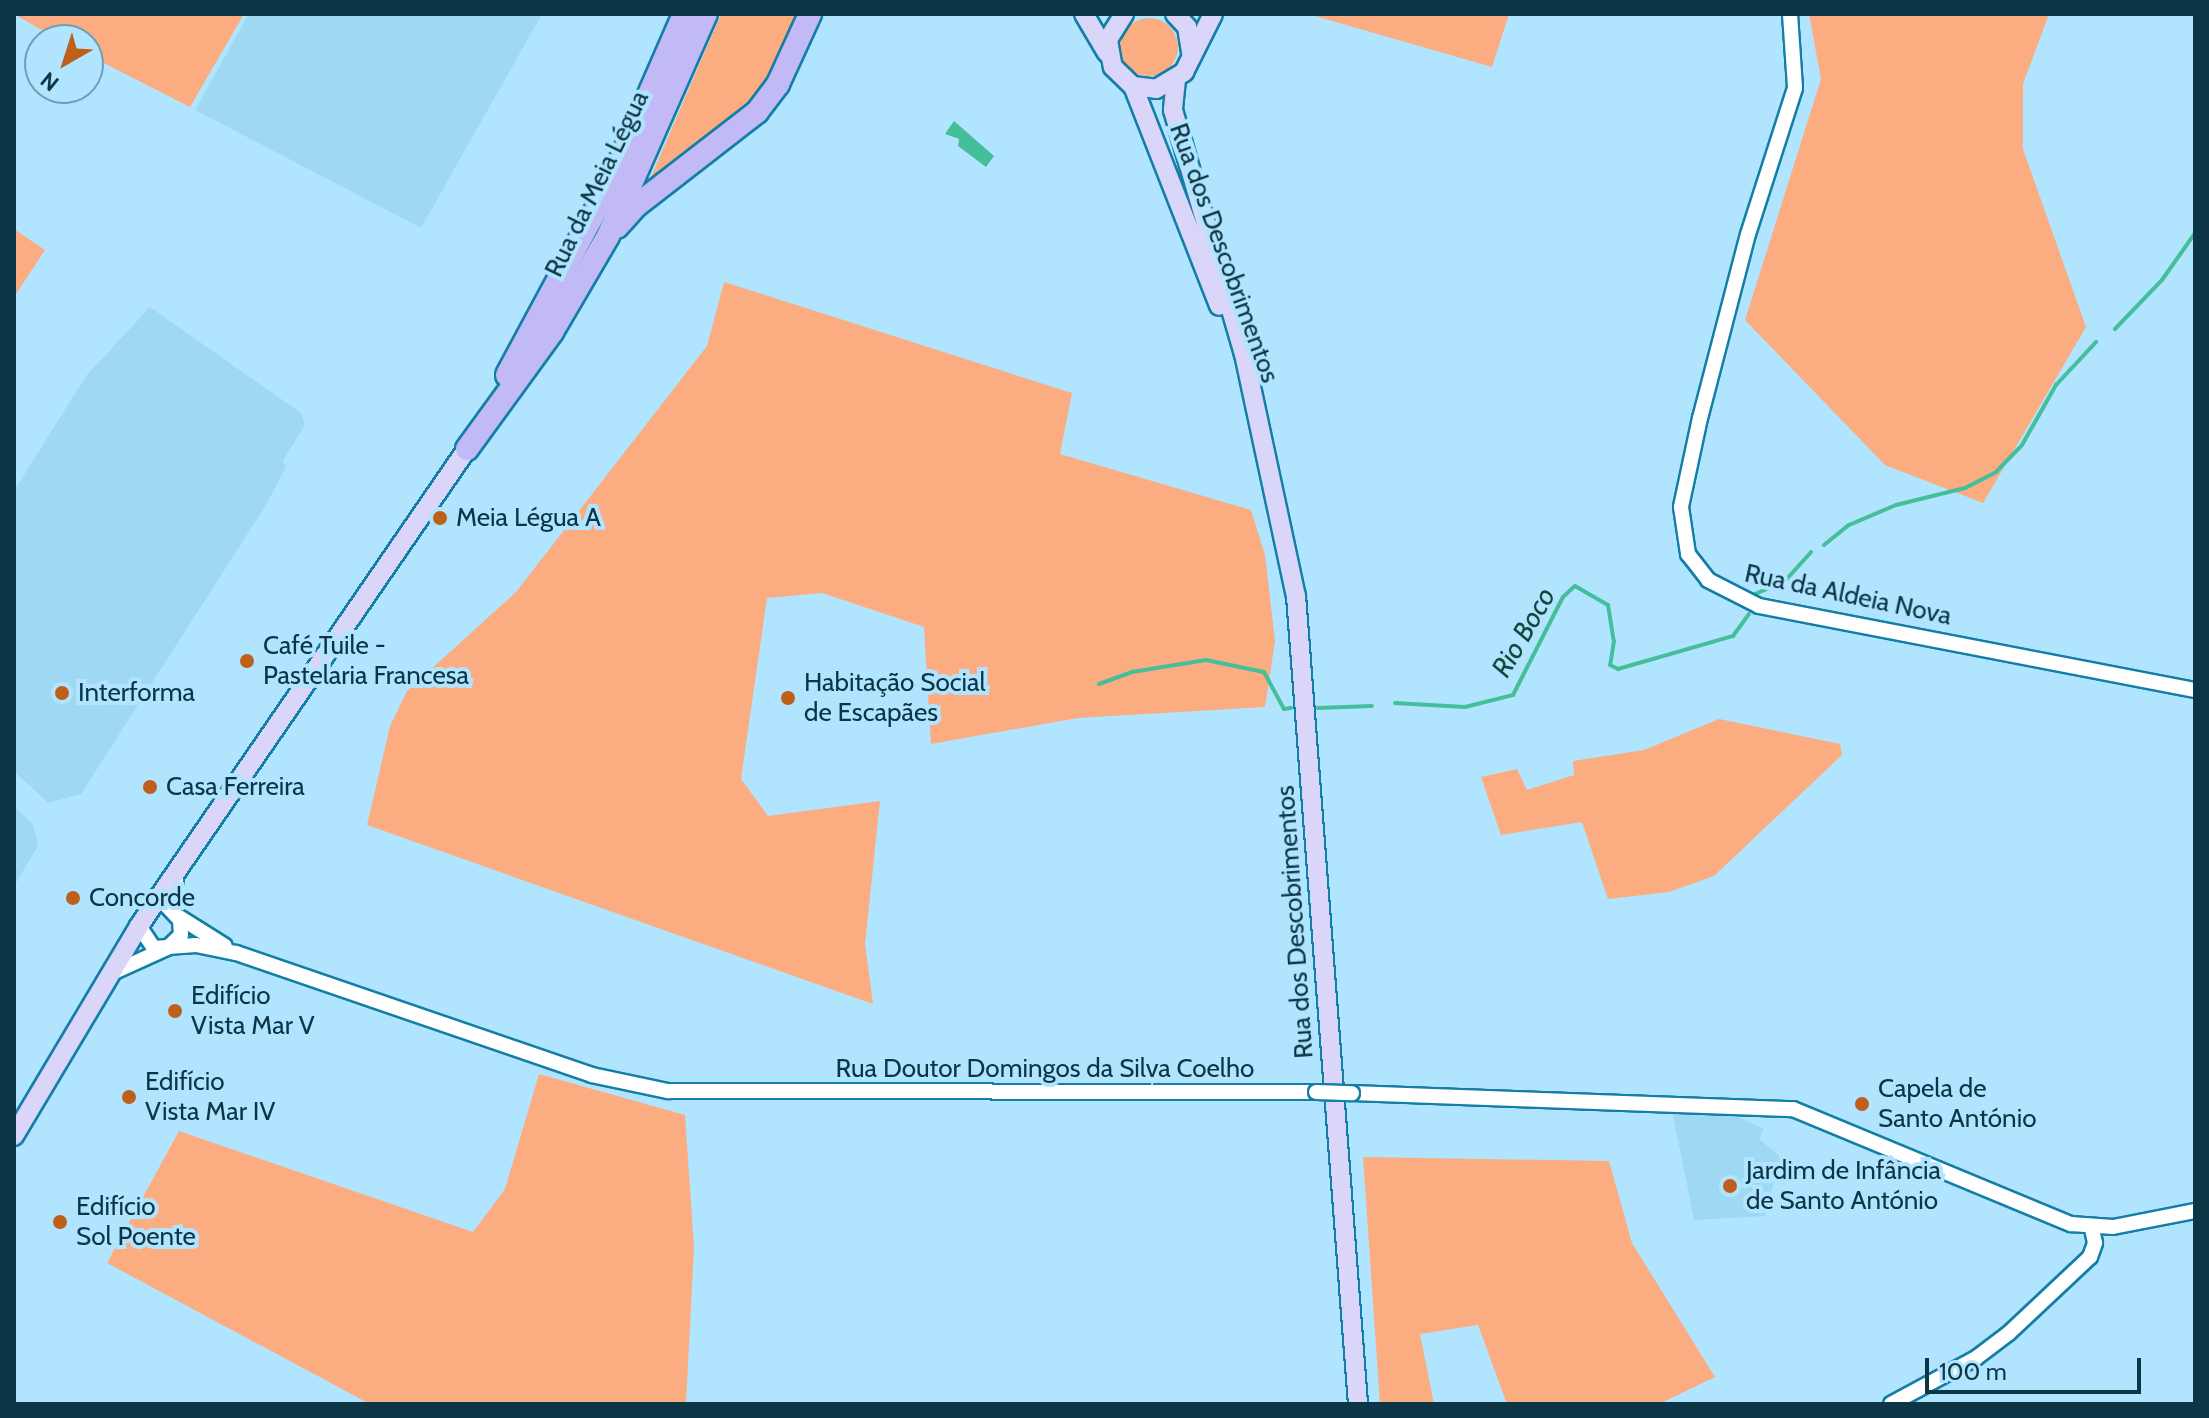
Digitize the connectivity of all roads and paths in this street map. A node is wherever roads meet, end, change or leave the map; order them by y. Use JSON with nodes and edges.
{"nodes":[{"id":1,"x":684,"y":14,"type":"edge"},
{"id":2,"x":706,"y":14,"type":"edge"},
{"id":3,"x":810,"y":14,"type":"edge"},
{"id":4,"x":1084,"y":14,"type":"edge"},
{"id":5,"x":1124,"y":14,"type":"edge"},
{"id":6,"x":1175,"y":14,"type":"edge"},
{"id":7,"x":1213,"y":14,"type":"edge"},
{"id":8,"x":1790,"y":14,"type":"edge"},
{"id":9,"x":1191,"y":53,"type":"junction"},
{"id":10,"x":1108,"y":54,"type":"junction"},
{"id":11,"x":1176,"y":80,"type":"junction"},
{"id":12,"x":1133,"y":86,"type":"junction"},
{"id":13,"x":608,"y":236,"type":"junction"},
{"id":14,"x":1264,"y":440,"type":"junction"},
{"id":15,"x":467,"y":449,"type":"junction"},
{"id":16,"x":2195,"y":690,"type":"edge"},
{"id":17,"x":162,"y":903,"type":"junction"},
{"id":18,"x":139,"y":926,"type":"junction"},
{"id":19,"x":167,"y":948,"type":"junction"},
{"id":20,"x":236,"y":953,"type":"junction"},
{"id":21,"x":109,"y":974,"type":"junction"},
{"id":22,"x":14,"y":1136,"type":"edge"},
{"id":23,"x":2195,"y":1211,"type":"edge"},
{"id":24,"x":2092,"y":1229,"type":"junction"},
{"id":25,"x":1358,"y":1404,"type":"edge"},
{"id":26,"x":1891,"y":1404,"type":"edge"}],
"edges":[{"from":1,"to":15,"type":"highway","name":"Rua da Meia Légua"},
{"from":2,"to":13,"type":"highway","name":"Rua da Meia Légua"},
{"from":3,"to":13,"type":"highway"},
{"from":4,"to":10,"type":"main road"},
{"from":5,"to":10,"type":"main road"},
{"from":6,"to":9,"type":"main road"},
{"from":7,"to":9,"type":"main road"},
{"from":8,"to":16,"type":"street","name":"Rua da Aldeia Nova"},
{"from":9,"to":11,"type":"main road"},
{"from":10,"to":12,"type":"main road","name":"Rua dos Descobrimentos"},
{"from":11,"to":12,"type":"main road"},
{"from":11,"to":14,"type":"main road","name":"Rua dos Descobrimentos"},
{"from":12,"to":14,"type":"main road","name":"Rua dos Descobrimentos"},
{"from":13,"to":15,"type":"highway","name":"Rua da Meia Légua"},
{"from":14,"to":25,"type":"main road","name":"Rua dos Descobrimentos"},
{"from":15,"to":17,"type":"main road","name":"Rua da Meia Légua"},
{"from":17,"to":18,"type":"main road","name":"Rua da Meia Légua"},
{"from":17,"to":19,"type":"street"},
{"from":17,"to":20,"type":"street","name":"Rua Doutor Domingos da Silva Coelho"},
{"from":18,"to":19,"type":"street"},
{"from":18,"to":21,"type":"main road","name":"Rua da Meia Légua"},
{"from":19,"to":20,"type":"street","name":"Rua Doutor Domingos da Silva Coelho"},
{"from":19,"to":21,"type":"street","name":"Rua Doutor Domingos da Silva Coelho"},
{"from":20,"to":24,"type":"street","name":"Rua Doutor Domingos da Silva Coelho","bridge":true},
{"from":21,"to":22,"type":"main road","name":"Rua da Meia Légua"},
{"from":23,"to":24,"type":"street"},
{"from":24,"to":26,"type":"street"}]}
